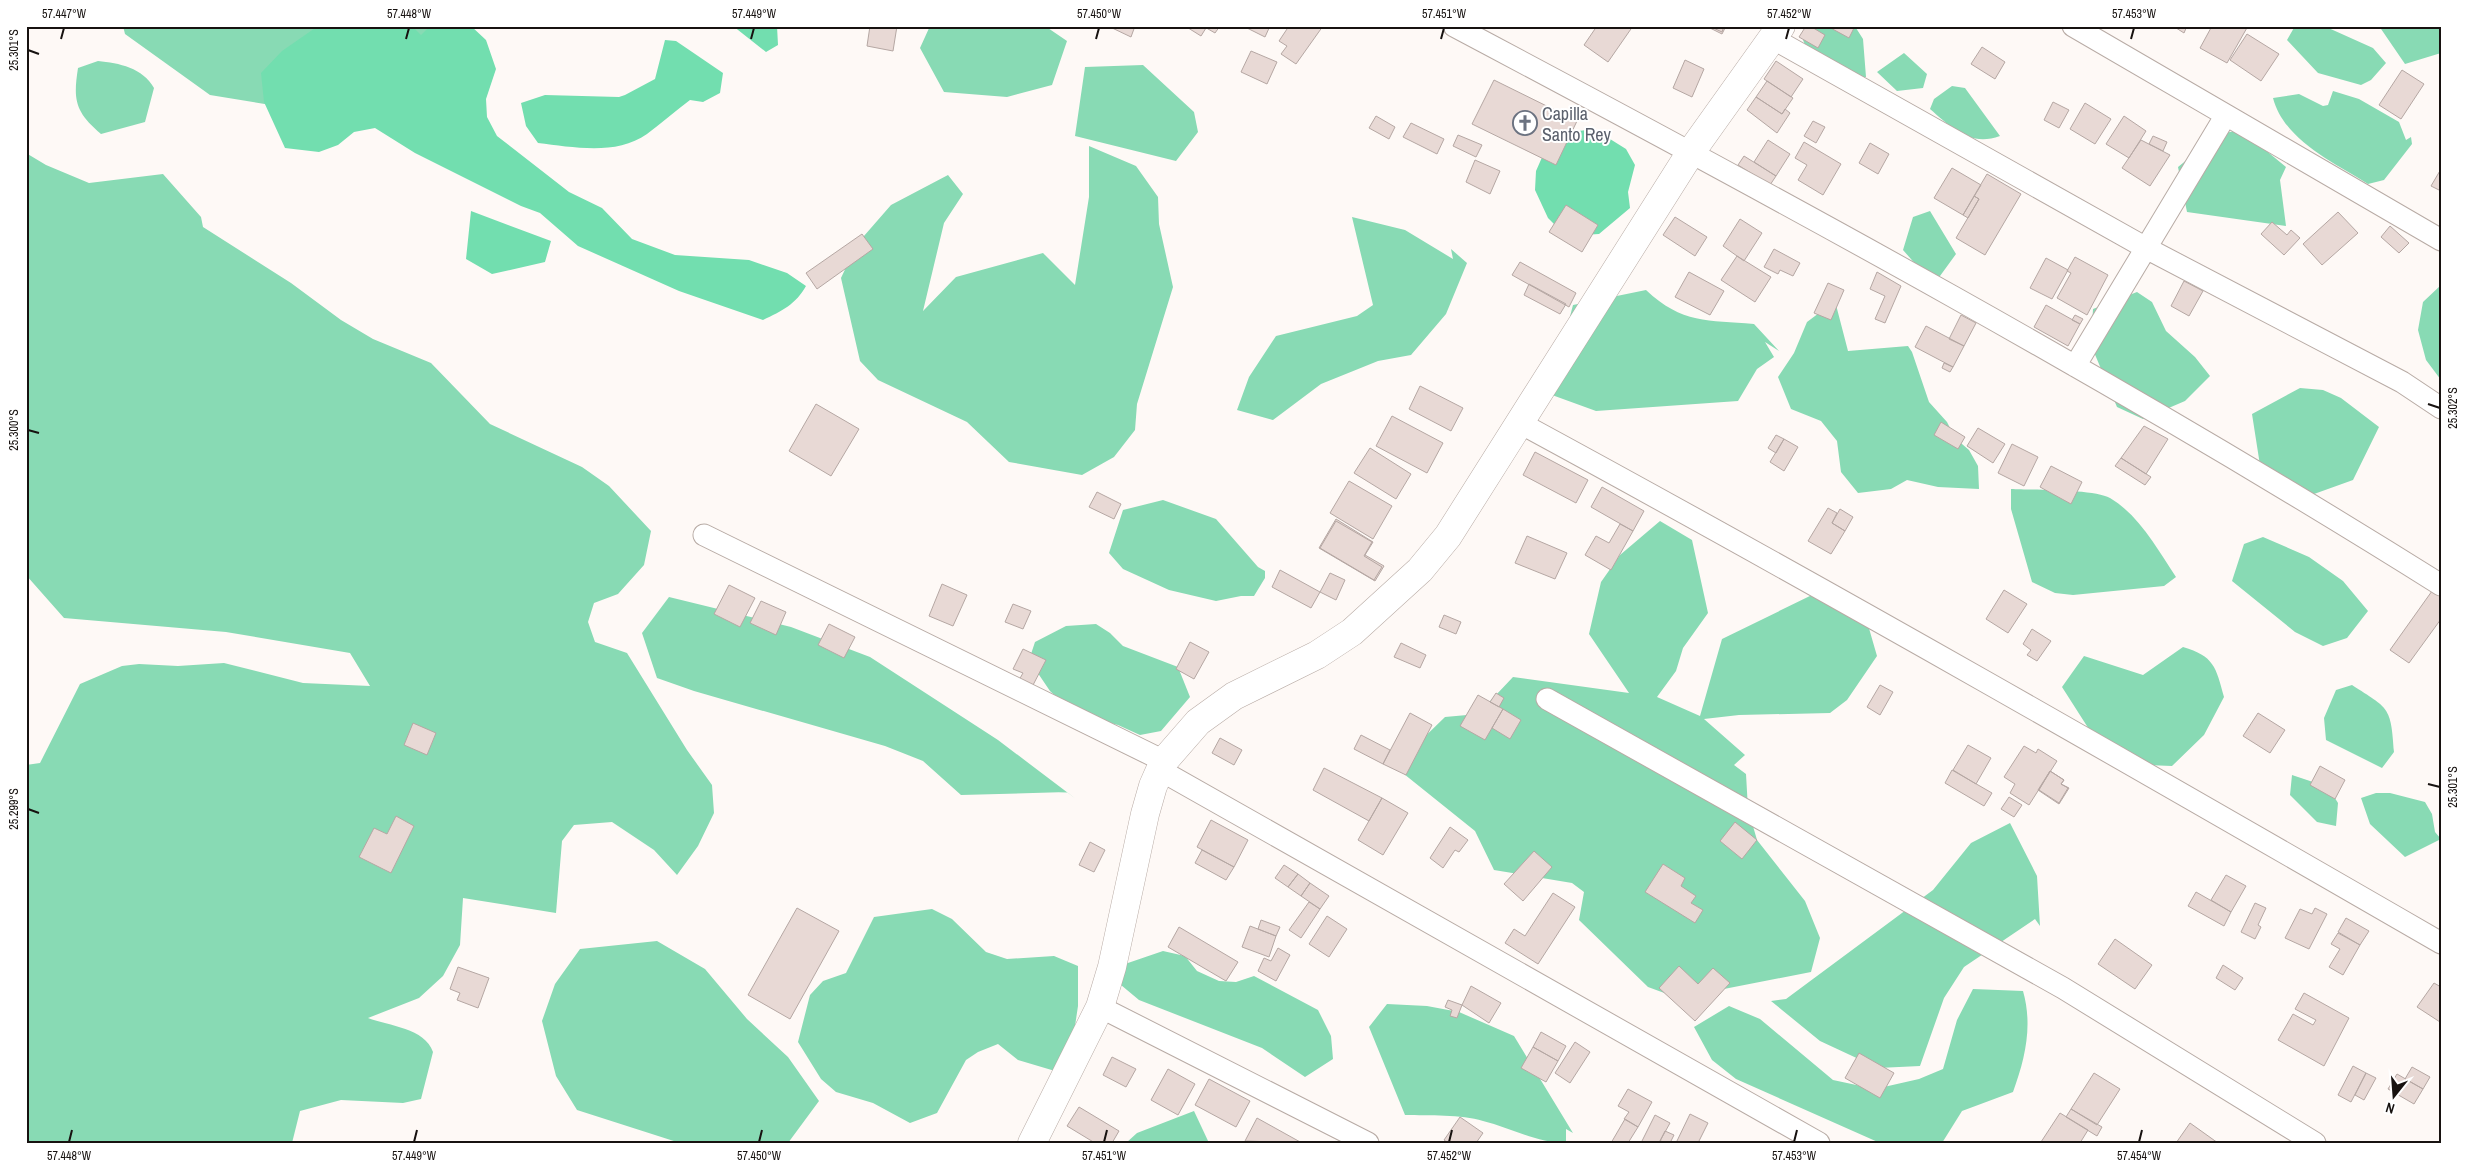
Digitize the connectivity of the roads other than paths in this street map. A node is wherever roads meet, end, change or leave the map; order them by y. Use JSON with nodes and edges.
{"nodes":[{"id":1,"x":1454,"y":26,"type":"edge"},
{"id":2,"x":2073,"y":26,"type":"edge"},
{"id":3,"x":1776,"y":32,"type":"edge"},
{"id":4,"x":2226,"y":115,"type":"junction"},
{"id":5,"x":1691,"y":152,"type":"junction"},
{"id":6,"x":2441,"y":240,"type":"edge"},
{"id":7,"x":2146,"y":248,"type":"junction"},
{"id":8,"x":2075,"y":366,"type":"junction"},
{"id":9,"x":2441,"y":408,"type":"edge"},
{"id":10,"x":1520,"y":423,"type":"junction"},
{"id":11,"x":704,"y":535,"type":"dead end"},
{"id":12,"x":2441,"y":586,"type":"edge"},
{"id":13,"x":1547,"y":699,"type":"dead end"},
{"id":14,"x":1162,"y":765,"type":"junction"},
{"id":15,"x":2441,"y":944,"type":"edge"},
{"id":16,"x":1100,"y":1007,"type":"junction"},
{"id":17,"x":1032,"y":1143,"type":"edge"},
{"id":18,"x":1368,"y":1143,"type":"edge"},
{"id":19,"x":1819,"y":1143,"type":"edge"},
{"id":20,"x":2315,"y":1143,"type":"edge"}],
"edges":[{"from":1,"to":5,"type":"street"},
{"from":2,"to":4,"type":"street"},
{"from":3,"to":5,"type":"main road"},
{"from":3,"to":7,"type":"street"},
{"from":4,"to":6,"type":"street"},
{"from":4,"to":7,"type":"street"},
{"from":5,"to":8,"type":"street"},
{"from":5,"to":10,"type":"main road"},
{"from":7,"to":8,"type":"street"},
{"from":7,"to":9,"type":"street"},
{"from":8,"to":12,"type":"street"},
{"from":10,"to":14,"type":"main road"},
{"from":10,"to":15,"type":"street"},
{"from":11,"to":14,"type":"street"},
{"from":13,"to":20,"type":"street"},
{"from":14,"to":16,"type":"main road"},
{"from":14,"to":19,"type":"street"},
{"from":16,"to":17,"type":"main road"},
{"from":16,"to":18,"type":"street"}]}
